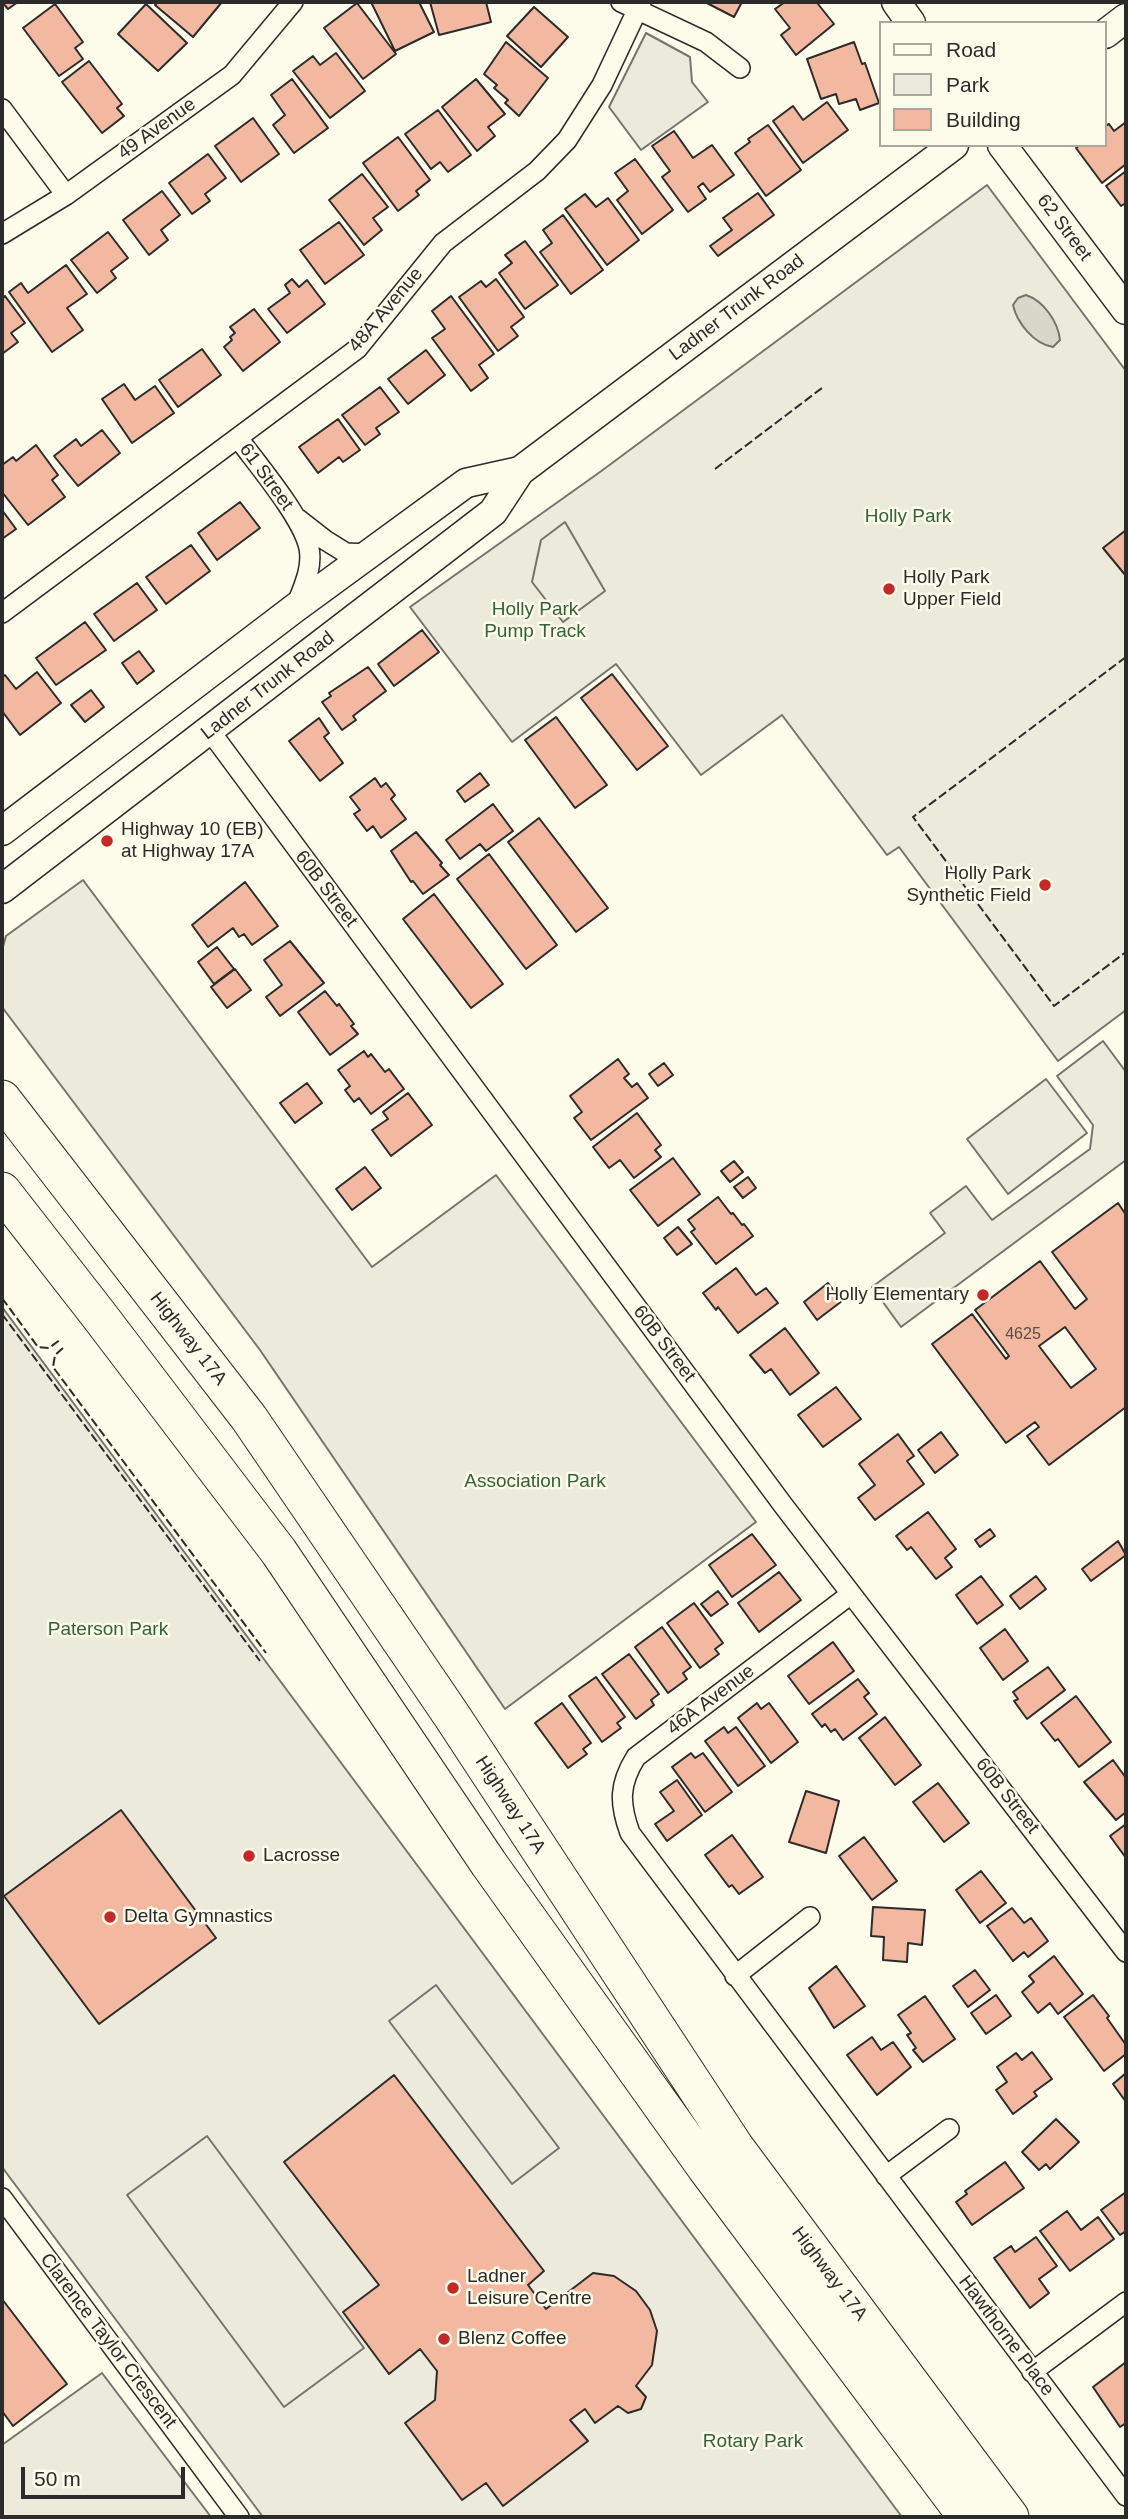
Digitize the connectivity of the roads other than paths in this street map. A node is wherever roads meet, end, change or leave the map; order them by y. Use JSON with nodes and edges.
{"nodes":[{"id":1,"x":293,"y":2,"type":"edge"},
{"id":2,"x":896,"y":2,"type":"edge"},
{"id":3,"x":633,"y":4,"type":"edge"},
{"id":4,"x":1126,"y":18,"type":"edge"},
{"id":5,"x":910,"y":21,"type":"edge"},
{"id":6,"x":1107,"y":32,"type":"edge"},
{"id":7,"x":740,"y":68,"type":"dead end"},
{"id":8,"x":2,"y":109,"type":"edge"},
{"id":9,"x":951,"y":147,"type":"edge"},
{"id":10,"x":1004,"y":147,"type":"edge"},
{"id":11,"x":66,"y":195,"type":"junction"},
{"id":12,"x":2,"y":234,"type":"edge"},
{"id":13,"x":1126,"y":310,"type":"edge"},
{"id":14,"x":238,"y":438,"type":"junction"},
{"id":15,"x":520,"y":471,"type":"junction"},
{"id":16,"x":295,"y":516,"type":"junction"},
{"id":17,"x":368,"y":554,"type":"junction"},
{"id":18,"x":295,"y":608,"type":"junction"},
{"id":19,"x":2,"y":613,"type":"edge"},
{"id":20,"x":209,"y":731,"type":"junction"},
{"id":21,"x":2,"y":831,"type":"edge"},
{"id":22,"x":2,"y":889,"type":"edge"},
{"id":23,"x":2,"y":1099,"type":"edge"},
{"id":24,"x":2,"y":1191,"type":"edge"},
{"id":25,"x":851,"y":1594,"type":"junction"},
{"id":26,"x":630,"y":1833,"type":"joint"},
{"id":27,"x":810,"y":1917,"type":"dead end"},
{"id":28,"x":1125,"y":1947,"type":"edge"},
{"id":29,"x":735,"y":1976,"type":"junction"},
{"id":30,"x":948,"y":2129,"type":"dead end"},
{"id":31,"x":886,"y":2176,"type":"junction"},
{"id":32,"x":2,"y":2198,"type":"edge"},
{"id":33,"x":1126,"y":2302,"type":"edge"},
{"id":34,"x":1032,"y":2372,"type":"junction"},
{"id":35,"x":1126,"y":2496,"type":"edge"},
{"id":36,"x":239,"y":2517,"type":"edge"},
{"id":37,"x":967,"y":2517,"type":"edge"},
{"id":38,"x":1010,"y":2517,"type":"edge"}],
"edges":[{"from":1,"to":11,"type":"street","name":"49 Avenue"},
{"from":2,"to":5,"type":"main road"},
{"from":3,"to":7,"type":"street"},
{"from":3,"to":14,"type":"street","name":"48A Avenue"},
{"from":4,"to":6,"type":"main road"},
{"from":8,"to":11,"type":"street"},
{"from":9,"to":15,"type":"main road","name":"Ladner Trunk Road"},
{"from":10,"to":13,"type":"main road","name":"62 Street"},
{"from":11,"to":12,"type":"street","name":"49 Avenue"},
{"from":14,"to":16,"type":"street","name":"61 Street"},
{"from":14,"to":19,"type":"street","name":"48A Avenue"},
{"from":15,"to":17,"type":"main road","name":"Ladner Trunk Road"},
{"from":15,"to":20,"type":"main road","name":"Ladner Trunk Road"},
{"from":16,"to":17,"type":"street","name":"61 Street"},
{"from":16,"to":18,"type":"street","name":"61 Street"},
{"from":17,"to":18,"type":"main road","name":"Ladner Trunk Road"},
{"from":18,"to":21,"type":"main road","name":"Ladner Trunk Road"},
{"from":20,"to":22,"type":"main road","name":"Ladner Trunk Road"},
{"from":20,"to":25,"type":"street","name":"60B Street"},
{"from":23,"to":38,"type":"highway","name":"Highway 17A"},
{"from":24,"to":37,"type":"highway","name":"Highway 17A"},
{"from":25,"to":26,"type":"street","name":"46A Avenue"},
{"from":25,"to":28,"type":"street","name":"60B Street"},
{"from":26,"to":29,"type":"street","name":"Hawthorne Place"},
{"from":27,"to":29,"type":"street"},
{"from":29,"to":31,"type":"street","name":"Hawthorne Place"},
{"from":30,"to":31,"type":"street"},
{"from":31,"to":34,"type":"street","name":"Hawthorne Place"},
{"from":32,"to":36,"type":"street","name":"Clarence Taylor Crescent"},
{"from":33,"to":34,"type":"street"},
{"from":34,"to":35,"type":"street","name":"Hawthorne Place"}]}
